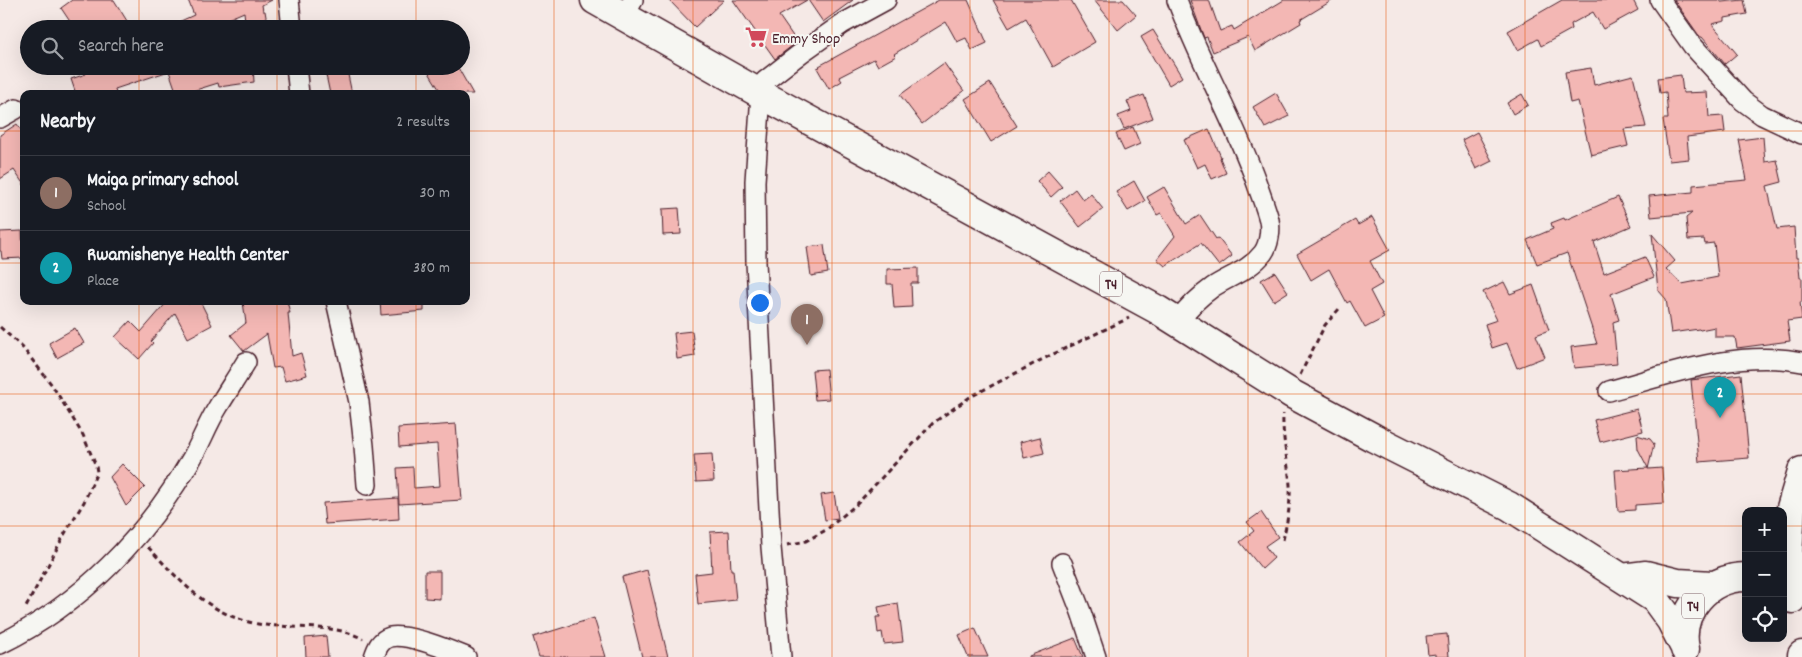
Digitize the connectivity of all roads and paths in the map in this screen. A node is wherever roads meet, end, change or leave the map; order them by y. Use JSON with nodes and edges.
{"nodes":[{"id":1,"x":289,"y":0,"type":"edge"},
{"id":2,"x":595,"y":0,"type":"edge"},
{"id":3,"x":886,"y":0,"type":"edge"},
{"id":4,"x":1176,"y":0,"type":"edge"},
{"id":5,"x":1660,"y":0,"type":"edge"},
{"id":6,"x":629,"y":8,"type":"edge"},
{"id":7,"x":291,"y":20,"type":"edge"},
{"id":8,"x":297,"y":75,"type":"edge"},
{"id":9,"x":299,"y":90,"type":"edge"},
{"id":10,"x":761,"y":94,"type":"junction"},
{"id":11,"x":1802,"y":134,"type":"edge"},
{"id":12,"x":337,"y":305,"type":"edge"},
{"id":13,"x":1339,"y":309,"type":"dead end"},
{"id":14,"x":1168,"y":316,"type":"junction"},
{"id":15,"x":0,"y":327,"type":"edge"},
{"id":16,"x":246,"y":362,"type":"dead end"},
{"id":17,"x":1802,"y":362,"type":"edge"},
{"id":18,"x":1610,"y":391,"type":"dead end"},
{"id":19,"x":1292,"y":394,"type":"junction"},
{"id":20,"x":1802,"y":471,"type":"edge"},
{"id":21,"x":367,"y":485,"type":"dead end"},
{"id":22,"x":1787,"y":514,"type":"edge"},
{"id":23,"x":137,"y":536,"type":"junction"},
{"id":24,"x":1283,"y":540,"type":"dead end"},
{"id":25,"x":771,"y":547,"type":"junction"},
{"id":26,"x":1062,"y":563,"type":"dead end"},
{"id":27,"x":1734,"y":576,"type":"edge"},
{"id":28,"x":1622,"y":578,"type":"junction"},
{"id":29,"x":1792,"y":603,"type":"edge"},
{"id":30,"x":5,"y":641,"type":"edge"},
{"id":31,"x":376,"y":652,"type":"edge"},
{"id":32,"x":1686,"y":652,"type":"edge"},
{"id":33,"x":466,"y":657,"type":"edge"},
{"id":34,"x":781,"y":657,"type":"edge"},
{"id":35,"x":1096,"y":657,"type":"edge"}],
"edges":[{"from":1,"to":7,"type":"street"},
{"from":2,"to":6,"type":"highway","number":"T4"},
{"from":3,"to":10,"type":"street"},
{"from":4,"to":14,"type":"street"},
{"from":5,"to":11,"type":"street"},
{"from":6,"to":10,"type":"highway","number":"T4"},
{"from":8,"to":9,"type":"street"},
{"from":10,"to":14,"type":"highway","number":"T4"},
{"from":10,"to":25,"type":"street"},
{"from":12,"to":21,"type":"street"},
{"from":13,"to":19,"type":"path"},
{"from":14,"to":19,"type":"highway","number":"T4"},
{"from":14,"to":25,"type":"path"},
{"from":15,"to":30,"type":"path"},
{"from":16,"to":23,"type":"street"},
{"from":17,"to":18,"type":"street"},
{"from":19,"to":24,"type":"path"},
{"from":19,"to":28,"type":"highway","number":"T4"},
{"from":20,"to":22,"type":"highway"},
{"from":22,"to":29,"type":"highway"},
{"from":23,"to":30,"type":"street"},
{"from":23,"to":31,"type":"path"},
{"from":25,"to":34,"type":"street"},
{"from":26,"to":35,"type":"street"},
{"from":27,"to":28,"type":"highway","number":"T4"},
{"from":27,"to":32,"type":"highway","number":"T4"},
{"from":28,"to":32,"type":"highway","number":"T4"},
{"from":31,"to":33,"type":"street"}]}
